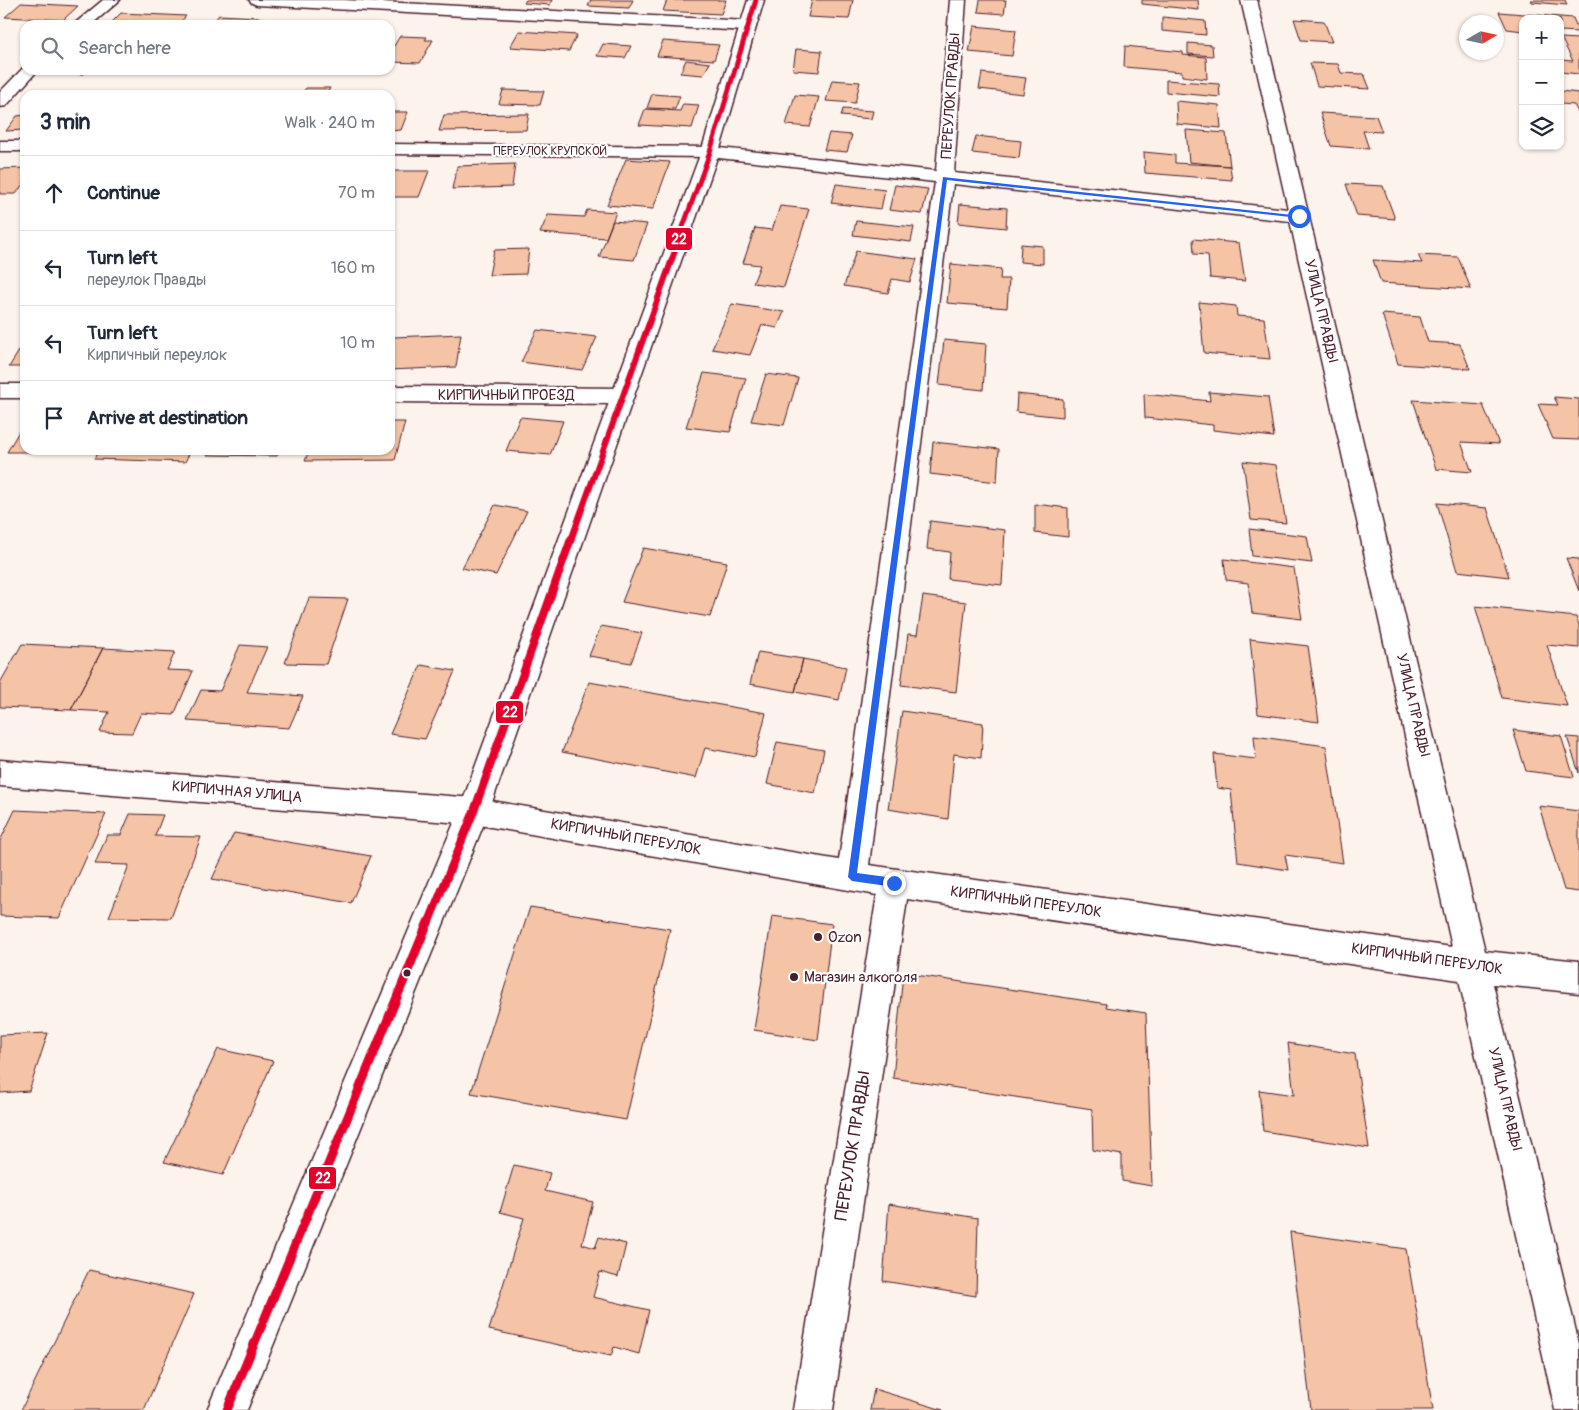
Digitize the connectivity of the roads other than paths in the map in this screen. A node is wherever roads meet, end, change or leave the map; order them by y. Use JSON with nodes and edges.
{"nodes":[{"id":1,"x":112,"y":0,"type":"edge"},
{"id":2,"x":257,"y":0,"type":"edge"},
{"id":3,"x":756,"y":0,"type":"edge"},
{"id":4,"x":958,"y":0,"type":"edge"},
{"id":5,"x":1250,"y":0,"type":"edge"},
{"id":6,"x":87,"y":20,"type":"edge"},
{"id":7,"x":748,"y":26,"type":"junction"},
{"id":8,"x":25,"y":75,"type":"edge"},
{"id":9,"x":0,"y":102,"type":"edge"},
{"id":10,"x":0,"y":146,"type":"edge"},
{"id":11,"x":20,"y":146,"type":"edge"},
{"id":12,"x":395,"y":149,"type":"edge"},
{"id":13,"x":710,"y":152,"type":"junction"},
{"id":14,"x":945,"y":178,"type":"junction"},
{"id":15,"x":1299,"y":216,"type":"junction"},
{"id":16,"x":0,"y":391,"type":"edge"},
{"id":17,"x":20,"y":391,"type":"edge"},
{"id":18,"x":395,"y":394,"type":"edge"},
{"id":19,"x":623,"y":396,"type":"junction"},
{"id":20,"x":0,"y":773,"type":"edge"},
{"id":21,"x":474,"y":811,"type":"junction"},
{"id":22,"x":852,"y":877,"type":"junction"},
{"id":23,"x":894,"y":883,"type":"junction"},
{"id":24,"x":1474,"y":966,"type":"junction"},
{"id":25,"x":1579,"y":977,"type":"edge"},
{"id":26,"x":227,"y":1410,"type":"edge"},
{"id":27,"x":813,"y":1410,"type":"edge"},
{"id":28,"x":1576,"y":1410,"type":"edge"}],
"edges":[{"from":1,"to":6,"type":"street"},
{"from":2,"to":7,"type":"street"},
{"from":3,"to":7,"type":"street"},
{"from":4,"to":14,"type":"street","name":"ПЕРЕУЛОК ПРАВДЫ"},
{"from":5,"to":15,"type":"street","name":"УЛИЦА ПРАВДЫ"},
{"from":7,"to":13,"type":"street"},
{"from":8,"to":9,"type":"street"},
{"from":10,"to":11,"type":"street"},
{"from":12,"to":13,"type":"street","name":"ПЕРЕУЛОК КРУПСКОЙ"},
{"from":13,"to":14,"type":"street","name":"ПЕРЕУЛОК КРУПСКОЙ"},
{"from":13,"to":19,"type":"street"},
{"from":14,"to":15,"type":"street","name":"ПЕРЕУЛОК КРУПСКОЙ"},
{"from":14,"to":22,"type":"street","name":"ПЕРЕУЛОК ПРАВДЫ"},
{"from":15,"to":24,"type":"street","name":"УЛИЦА ПРАВДЫ"},
{"from":16,"to":17,"type":"street"},
{"from":18,"to":19,"type":"street","name":"КИРПИЧНЫЙ ПРОЕЗД"},
{"from":19,"to":21,"type":"street"},
{"from":20,"to":21,"type":"street","name":"КИРПИЧНАЯ УЛИЦА"},
{"from":21,"to":22,"type":"street","name":"КИРПИЧНЫЙ ПЕРЕУЛОК"},
{"from":21,"to":26,"type":"street"},
{"from":22,"to":23,"type":"street","name":"КИРПИЧНЫЙ ПЕРЕУЛОК"},
{"from":23,"to":24,"type":"street","name":"КИРПИЧНЫЙ ПЕРЕУЛОК"},
{"from":23,"to":27,"type":"street","name":"ПЕРЕУЛОК ПРАВДЫ"},
{"from":24,"to":25,"type":"street","name":"КИРПИЧНЫЙ ПЕРЕУЛОК"},
{"from":24,"to":28,"type":"street","name":"УЛИЦА ПРАВДЫ"}]}
